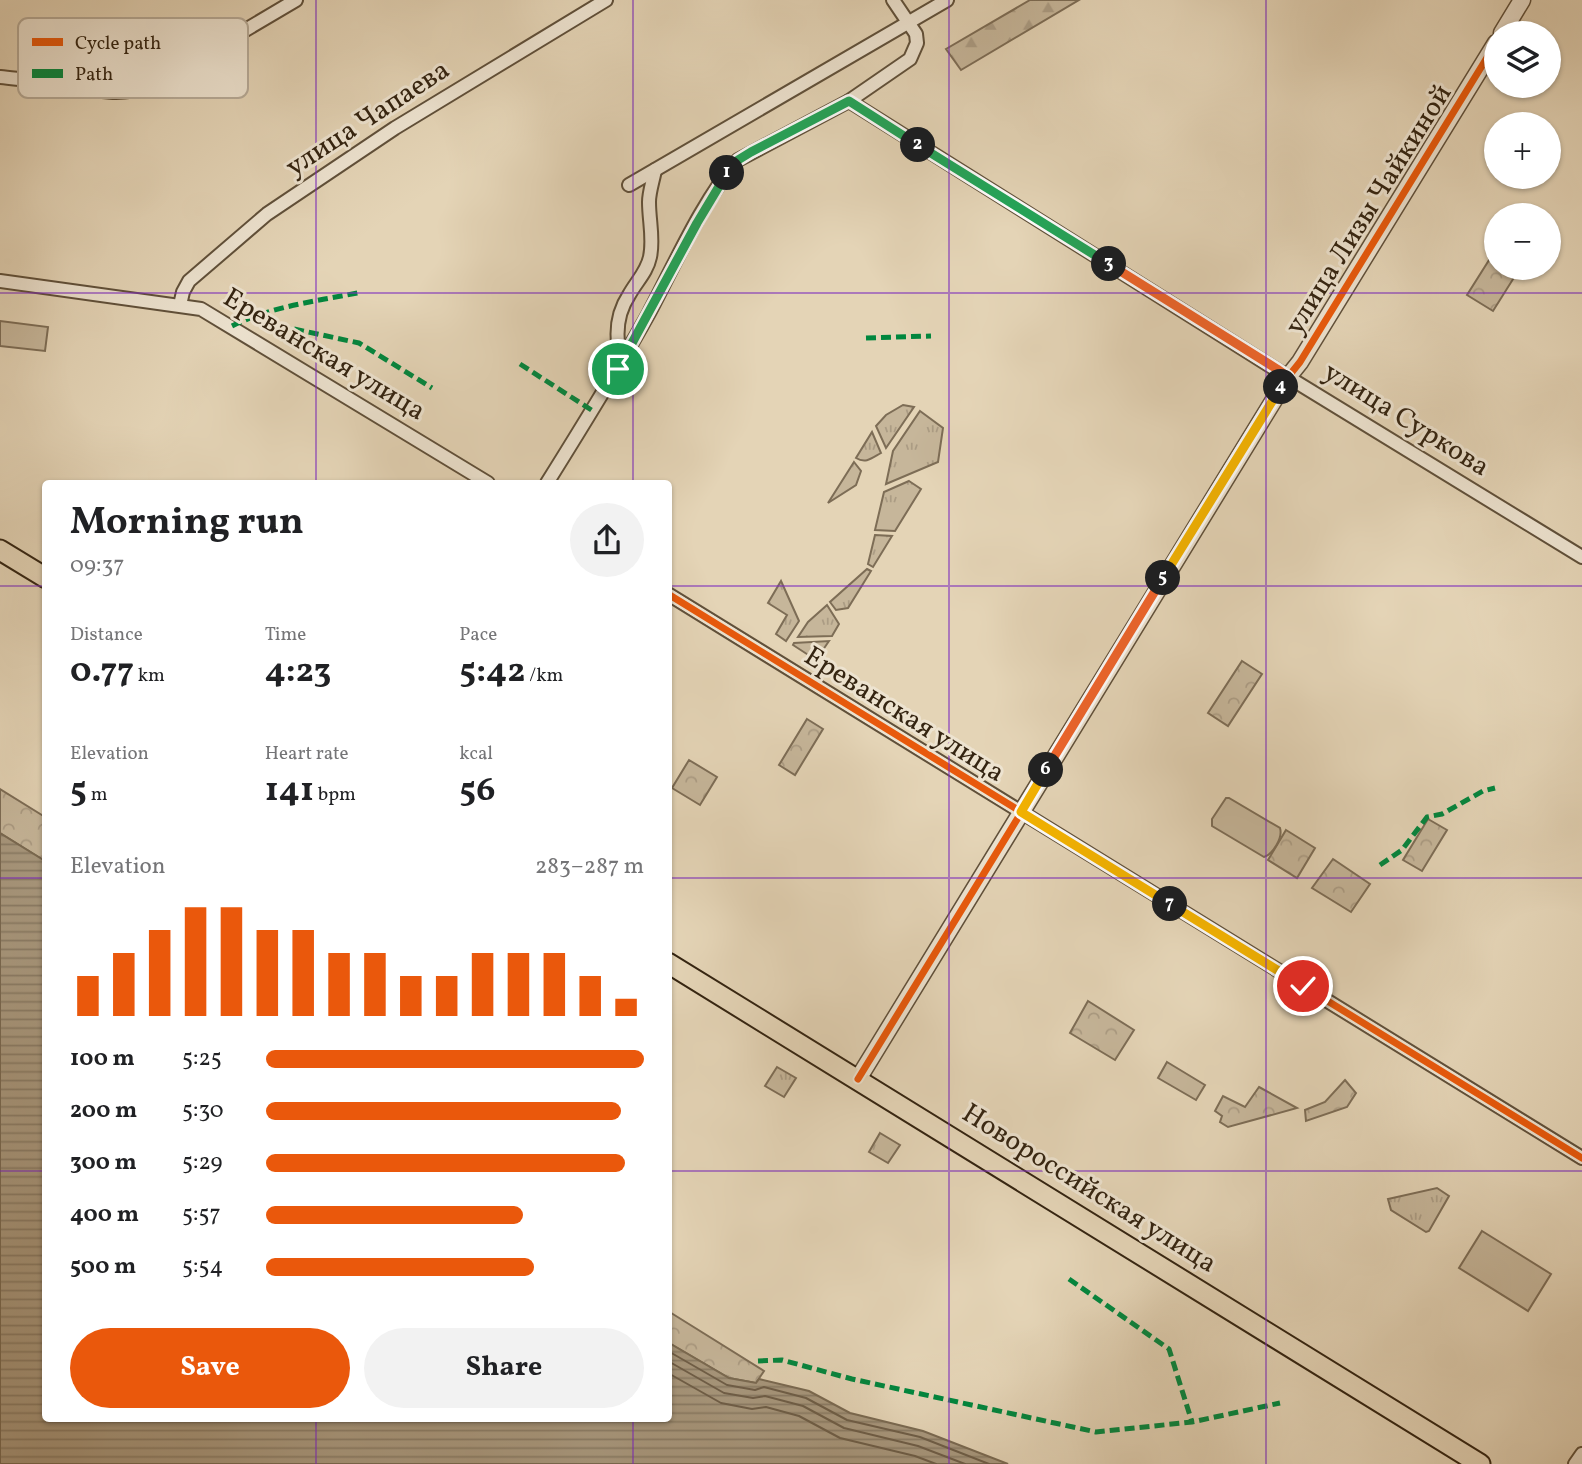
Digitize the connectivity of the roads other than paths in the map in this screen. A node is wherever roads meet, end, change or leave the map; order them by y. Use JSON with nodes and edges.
{"nodes":[{"id":1,"x":296,"y":0,"type":"edge"},
{"id":2,"x":606,"y":0,"type":"edge"},
{"id":3,"x":893,"y":0,"type":"edge"},
{"id":4,"x":947,"y":0,"type":"edge"},
{"id":5,"x":1522,"y":0,"type":"edge"},
{"id":6,"x":1509,"y":21,"type":"edge"},
{"id":7,"x":909,"y":22,"type":"junction"},
{"id":8,"x":248,"y":28,"type":"edge"},
{"id":9,"x":1484,"y":63,"type":"edge"},
{"id":10,"x":0,"y":77,"type":"edge"},
{"id":11,"x":18,"y":79,"type":"edge"},
{"id":12,"x":849,"y":101,"type":"junction"},
{"id":13,"x":656,"y":170,"type":"junction"},
{"id":14,"x":629,"y":186,"type":"dead end"},
{"id":15,"x":0,"y":281,"type":"edge"},
{"id":16,"x":180,"y":305,"type":"junction"},
{"id":17,"x":622,"y":363,"type":"junction"},
{"id":18,"x":1288,"y":377,"type":"junction"},
{"id":19,"x":483,"y":480,"type":"edge"},
{"id":20,"x":549,"y":480,"type":"edge"},
{"id":21,"x":0,"y":550,"type":"edge"},
{"id":22,"x":1582,"y":557,"type":"edge"},
{"id":23,"x":42,"y":576,"type":"edge"},
{"id":24,"x":672,"y":596,"type":"edge"},
{"id":25,"x":1021,"y":812,"type":"junction"},
{"id":26,"x":672,"y":965,"type":"edge"},
{"id":27,"x":858,"y":1079,"type":"junction"},
{"id":28,"x":1582,"y":1158,"type":"edge"},
{"id":29,"x":1582,"y":1454,"type":"edge"},
{"id":30,"x":1480,"y":1464,"type":"edge"},
{"id":31,"x":1576,"y":1464,"type":"edge"}],
"edges":[{"from":1,"to":8,"type":"street"},
{"from":2,"to":16,"type":"street","name":"улица Чапаева"},
{"from":3,"to":7,"type":"street"},
{"from":4,"to":7,"type":"street"},
{"from":5,"to":6,"type":"street"},
{"from":7,"to":12,"type":"street"},
{"from":7,"to":13,"type":"street"},
{"from":9,"to":18,"type":"street","name":"улица Лизы Чайкиной"},
{"from":10,"to":11,"type":"street"},
{"from":12,"to":17,"type":"street"},
{"from":12,"to":18,"type":"street","name":"улица Суркова"},
{"from":13,"to":14,"type":"street"},
{"from":13,"to":17,"type":"street"},
{"from":15,"to":16,"type":"street","name":"Ереванская улица"},
{"from":16,"to":19,"type":"street","name":"Ереванская улица"},
{"from":17,"to":20,"type":"street"},
{"from":18,"to":22,"type":"street","name":"улица Суркова"},
{"from":18,"to":25,"type":"street","name":"улица Лизы Чайкиной"},
{"from":21,"to":23,"type":"main road"},
{"from":24,"to":25,"type":"street","name":"Ереванская улица"},
{"from":25,"to":27,"type":"street","name":"улица Лизы Чайкиной"},
{"from":25,"to":28,"type":"street","name":"Ереванская улица"},
{"from":26,"to":27,"type":"main road","name":"Новороссийская улица"},
{"from":27,"to":30,"type":"main road","name":"Новороссийская улица"},
{"from":29,"to":31,"type":"street"}]}
